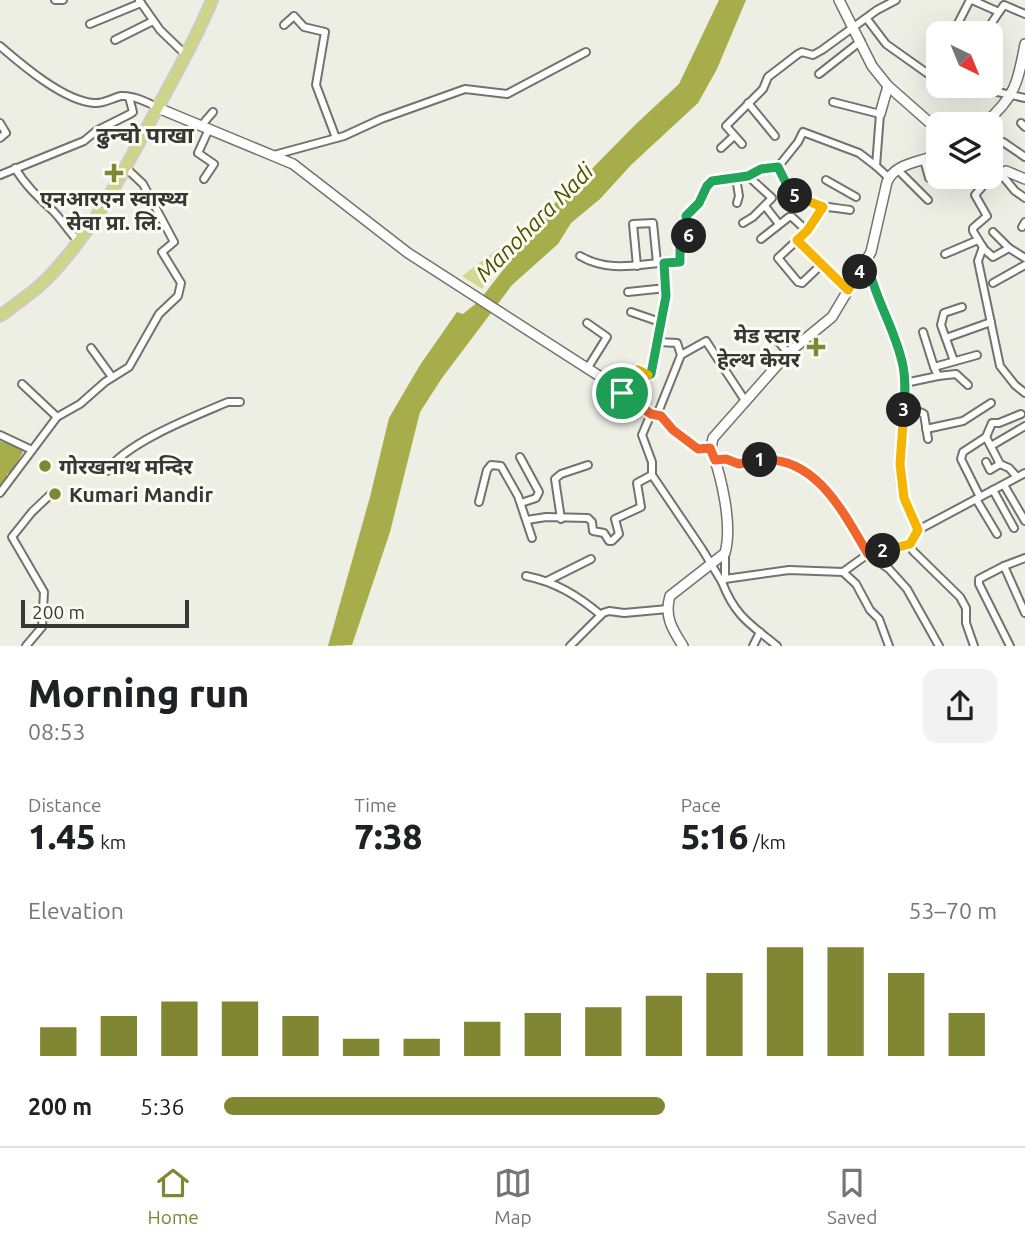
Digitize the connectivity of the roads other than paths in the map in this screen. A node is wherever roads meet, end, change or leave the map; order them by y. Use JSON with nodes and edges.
{"nodes":[{"id":1,"x":55,"y":0,"type":"edge"},
{"id":2,"x":62,"y":0,"type":"edge"},
{"id":3,"x":212,"y":0,"type":"edge"},
{"id":4,"x":839,"y":0,"type":"edge"},
{"id":5,"x":896,"y":0,"type":"edge"},
{"id":6,"x":971,"y":0,"type":"edge"},
{"id":7,"x":140,"y":2,"type":"edge"},
{"id":8,"x":999,"y":12,"type":"junction"},
{"id":9,"x":1025,"y":14,"type":"edge"},
{"id":10,"x":867,"y":19,"type":"junction"},
{"id":11,"x":153,"y":21,"type":"junction"},
{"id":12,"x":960,"y":21,"type":"edge"},
{"id":13,"x":993,"y":21,"type":"edge"},
{"id":14,"x":90,"y":24,"type":"dead end"},
{"id":15,"x":284,"y":25,"type":"dead end"},
{"id":16,"x":853,"y":28,"type":"junction"},
{"id":17,"x":115,"y":40,"type":"dead end"},
{"id":18,"x":861,"y":41,"type":"junction"},
{"id":19,"x":1025,"y":44,"type":"edge"},
{"id":20,"x":0,"y":47,"type":"edge"},
{"id":21,"x":586,"y":52,"type":"dead end"},
{"id":22,"x":187,"y":55,"type":"junction"},
{"id":23,"x":926,"y":72,"type":"edge"},
{"id":24,"x":819,"y":74,"type":"dead end"},
{"id":25,"x":888,"y":86,"type":"junction"},
{"id":26,"x":1003,"y":92,"type":"edge"},
{"id":27,"x":1013,"y":94,"type":"junction"},
{"id":28,"x":130,"y":97,"type":"junction"},
{"id":29,"x":1025,"y":98,"type":"edge"},
{"id":30,"x":833,"y":102,"type":"dead end"},
{"id":31,"x":748,"y":103,"type":"junction"},
{"id":32,"x":158,"y":108,"type":"junction"},
{"id":33,"x":212,"y":112,"type":"dead end"},
{"id":34,"x":996,"y":112,"type":"edge"},
{"id":35,"x":880,"y":114,"type":"junction"},
{"id":36,"x":926,"y":119,"type":"edge"},
{"id":37,"x":0,"y":123,"type":"edge"},
{"id":38,"x":205,"y":128,"type":"junction"},
{"id":39,"x":734,"y":136,"type":"junction"},
{"id":40,"x":775,"y":136,"type":"dead end"},
{"id":41,"x":0,"y":138,"type":"edge"},
{"id":42,"x":337,"y":138,"type":"junction"},
{"id":43,"x":1003,"y":142,"type":"dead end"},
{"id":44,"x":742,"y":144,"type":"dead end"},
{"id":45,"x":721,"y":148,"type":"dead end"},
{"id":46,"x":274,"y":155,"type":"junction"},
{"id":47,"x":1025,"y":158,"type":"edge"},
{"id":48,"x":924,"y":160,"type":"joint"},
{"id":49,"x":876,"y":166,"type":"junction"},
{"id":50,"x":778,"y":167,"type":"junction"},
{"id":51,"x":926,"y":167,"type":"edge"},
{"id":52,"x":15,"y":168,"type":"junction"},
{"id":53,"x":126,"y":168,"type":"junction"},
{"id":54,"x":897,"y":169,"type":"junction"},
{"id":55,"x":1003,"y":171,"type":"edge"},
{"id":56,"x":1023,"y":174,"type":"edge"},
{"id":57,"x":0,"y":175,"type":"edge"},
{"id":58,"x":748,"y":176,"type":"junction"},
{"id":59,"x":1003,"y":177,"type":"edge"},
{"id":60,"x":736,"y":178,"type":"junction"},
{"id":61,"x":889,"y":178,"type":"junction"},
{"id":62,"x":204,"y":179,"type":"dead end"},
{"id":63,"x":826,"y":180,"type":"dead end"},
{"id":64,"x":980,"y":189,"type":"edge"},
{"id":65,"x":856,"y":197,"type":"dead end"},
{"id":66,"x":1025,"y":198,"type":"edge"},
{"id":67,"x":928,"y":200,"type":"dead end"},
{"id":68,"x":737,"y":202,"type":"dead end"},
{"id":69,"x":765,"y":206,"type":"junction"},
{"id":70,"x":823,"y":207,"type":"junction"},
{"id":71,"x":850,"y":210,"type":"dead end"},
{"id":72,"x":743,"y":223,"type":"dead end"},
{"id":73,"x":779,"y":224,"type":"junction"},
{"id":74,"x":807,"y":231,"type":"junction"},
{"id":75,"x":993,"y":232,"type":"dead end"},
{"id":76,"x":761,"y":239,"type":"dead end"},
{"id":77,"x":797,"y":240,"type":"junction"},
{"id":78,"x":78,"y":241,"type":"junction"},
{"id":79,"x":980,"y":244,"type":"junction"},
{"id":80,"x":1009,"y":248,"type":"junction"},
{"id":81,"x":946,"y":254,"type":"dead end"},
{"id":82,"x":580,"y":256,"type":"dead end"},
{"id":83,"x":1025,"y":258,"type":"edge"},
{"id":84,"x":867,"y":261,"type":"junction"},
{"id":85,"x":660,"y":263,"type":"junction"},
{"id":86,"x":821,"y":265,"type":"junction"},
{"id":87,"x":1025,"y":265,"type":"edge"},
{"id":88,"x":636,"y":266,"type":"junction"},
{"id":89,"x":993,"y":283,"type":"dead end"},
{"id":90,"x":666,"y":288,"type":"junction"},
{"id":91,"x":848,"y":290,"type":"junction"},
{"id":92,"x":628,"y":292,"type":"dead end"},
{"id":93,"x":962,"y":307,"type":"dead end"},
{"id":94,"x":631,"y":312,"type":"dead end"},
{"id":95,"x":0,"y":316,"type":"edge"},
{"id":96,"x":660,"y":322,"type":"junction"},
{"id":97,"x":991,"y":322,"type":"junction"},
{"id":98,"x":587,"y":323,"type":"dead end"},
{"id":99,"x":923,"y":332,"type":"dead end"},
{"id":100,"x":773,"y":335,"type":"dead end"},
{"id":101,"x":946,"y":338,"type":"junction"},
{"id":102,"x":658,"y":342,"type":"junction"},
{"id":103,"x":91,"y":348,"type":"dead end"},
{"id":104,"x":788,"y":353,"type":"junction"},
{"id":105,"x":681,"y":355,"type":"junction"},
{"id":106,"x":977,"y":355,"type":"dead end"},
{"id":107,"x":954,"y":360,"type":"junction"},
{"id":108,"x":934,"y":367,"type":"junction"},
{"id":109,"x":587,"y":369,"type":"junction"},
{"id":110,"x":938,"y":376,"type":"junction"},
{"id":111,"x":112,"y":377,"type":"junction"},
{"id":112,"x":905,"y":383,"type":"junction"},
{"id":113,"x":22,"y":384,"type":"dead end"},
{"id":114,"x":968,"y":385,"type":"dead end"},
{"id":115,"x":622,"y":393,"type":"junction"},
{"id":116,"x":1025,"y":393,"type":"edge"},
{"id":117,"x":240,"y":402,"type":"dead end"},
{"id":118,"x":746,"y":402,"type":"junction"},
{"id":119,"x":991,"y":403,"type":"dead end"},
{"id":120,"x":654,"y":414,"type":"junction"},
{"id":121,"x":903,"y":414,"type":"junction"},
{"id":122,"x":1021,"y":414,"type":"dead end"},
{"id":123,"x":57,"y":417,"type":"junction"},
{"id":124,"x":1025,"y":426,"type":"edge"},
{"id":125,"x":926,"y":429,"type":"junction"},
{"id":126,"x":0,"y":435,"type":"edge"},
{"id":127,"x":986,"y":437,"type":"junction"},
{"id":128,"x":928,"y":439,"type":"dead end"},
{"id":129,"x":990,"y":446,"type":"junction"},
{"id":130,"x":710,"y":448,"type":"junction"},
{"id":131,"x":32,"y":450,"type":"junction"},
{"id":132,"x":520,"y":457,"type":"dead end"},
{"id":133,"x":715,"y":460,"type":"junction"},
{"id":134,"x":986,"y":462,"type":"dead end"},
{"id":135,"x":1000,"y":464,"type":"junction"},
{"id":136,"x":588,"y":465,"type":"dead end"},
{"id":137,"x":107,"y":471,"type":"dead end"},
{"id":138,"x":1025,"y":473,"type":"edge"},
{"id":139,"x":652,"y":475,"type":"junction"},
{"id":140,"x":1017,"y":477,"type":"junction"},
{"id":141,"x":1004,"y":485,"type":"junction"},
{"id":142,"x":993,"y":490,"type":"junction"},
{"id":143,"x":0,"y":492,"type":"edge"},
{"id":144,"x":52,"y":493,"type":"dead end"},
{"id":145,"x":978,"y":498,"type":"junction"},
{"id":146,"x":479,"y":502,"type":"dead end"},
{"id":147,"x":521,"y":503,"type":"junction"},
{"id":148,"x":561,"y":519,"type":"junction"},
{"id":149,"x":527,"y":520,"type":"junction"},
{"id":150,"x":1025,"y":521,"type":"edge"},
{"id":151,"x":1014,"y":528,"type":"dead end"},
{"id":152,"x":918,"y":530,"type":"junction"},
{"id":153,"x":997,"y":534,"type":"dead end"},
{"id":154,"x":532,"y":538,"type":"dead end"},
{"id":155,"x":910,"y":544,"type":"junction"},
{"id":156,"x":724,"y":553,"type":"junction"},
{"id":157,"x":868,"y":554,"type":"junction"},
{"id":158,"x":1025,"y":558,"type":"edge"},
{"id":159,"x":591,"y":559,"type":"dead end"},
{"id":160,"x":710,"y":564,"type":"junction"},
{"id":161,"x":1004,"y":566,"type":"junction"},
{"id":162,"x":843,"y":572,"type":"junction"},
{"id":163,"x":526,"y":576,"type":"dead end"},
{"id":164,"x":723,"y":580,"type":"junction"},
{"id":165,"x":547,"y":581,"type":"junction"},
{"id":166,"x":668,"y":609,"type":"junction"},
{"id":167,"x":1025,"y":613,"type":"edge"},
{"id":168,"x":601,"y":615,"type":"junction"},
{"id":169,"x":761,"y":632,"type":"junction"},
{"id":170,"x":26,"y":646,"type":"edge"},
{"id":171,"x":570,"y":646,"type":"edge"},
{"id":172,"x":682,"y":646,"type":"edge"},
{"id":173,"x":752,"y":646,"type":"edge"},
{"id":174,"x":777,"y":646,"type":"edge"},
{"id":175,"x":889,"y":646,"type":"edge"},
{"id":176,"x":939,"y":646,"type":"edge"},
{"id":177,"x":974,"y":646,"type":"edge"},
{"id":178,"x":1010,"y":646,"type":"edge"}],
"edges":[{"from":1,"to":2,"type":"street"},
{"from":3,"to":22,"type":"main road"},
{"from":4,"to":16,"type":"street"},
{"from":5,"to":10,"type":"street"},
{"from":6,"to":8,"type":"street"},
{"from":6,"to":12,"type":"street"},
{"from":7,"to":11,"type":"street"},
{"from":7,"to":14,"type":"street"},
{"from":8,"to":9,"type":"street"},
{"from":8,"to":13,"type":"street"},
{"from":10,"to":16,"type":"street"},
{"from":10,"to":23,"type":"street"},
{"from":11,"to":17,"type":"street"},
{"from":11,"to":22,"type":"street"},
{"from":15,"to":42,"type":"street"},
{"from":16,"to":18,"type":"street"},
{"from":16,"to":31,"type":"street"},
{"from":18,"to":24,"type":"street"},
{"from":18,"to":25,"type":"street"},
{"from":19,"to":27,"type":"street"},
{"from":20,"to":28,"type":"street"},
{"from":21,"to":42,"type":"street"},
{"from":22,"to":32,"type":"main road"},
{"from":25,"to":35,"type":"street"},
{"from":25,"to":36,"type":"street"},
{"from":26,"to":27,"type":"street"},
{"from":27,"to":29,"type":"street"},
{"from":27,"to":34,"type":"street"},
{"from":28,"to":32,"type":"street"},
{"from":28,"to":52,"type":"street"},
{"from":30,"to":35,"type":"street"},
{"from":31,"to":39,"type":"street"},
{"from":31,"to":40,"type":"street"},
{"from":32,"to":38,"type":"street"},
{"from":32,"to":53,"type":"main road"},
{"from":33,"to":38,"type":"street"},
{"from":35,"to":49,"type":"street"},
{"from":37,"to":41,"type":"street"},
{"from":38,"to":46,"type":"street"},
{"from":38,"to":62,"type":"street"},
{"from":39,"to":44,"type":"street"},
{"from":39,"to":45,"type":"street"},
{"from":42,"to":46,"type":"street"},
{"from":43,"to":47,"type":"street"},
{"from":46,"to":109,"type":"street"},
{"from":48,"to":51,"type":"street"},
{"from":48,"to":54,"type":"street"},
{"from":49,"to":50,"type":"street"},
{"from":49,"to":61,"type":"street"},
{"from":50,"to":58,"type":"street"},
{"from":50,"to":70,"type":"street"},
{"from":52,"to":57,"type":"street"},
{"from":52,"to":78,"type":"street"},
{"from":53,"to":78,"type":"main road"},
{"from":53,"to":111,"type":"street"},
{"from":54,"to":61,"type":"street"},
{"from":54,"to":67,"type":"street"},
{"from":55,"to":56,"type":"street"},
{"from":58,"to":60,"type":"street"},
{"from":58,"to":69,"type":"street"},
{"from":59,"to":66,"type":"street"},
{"from":60,"to":68,"type":"street"},
{"from":60,"to":85,"type":"street"},
{"from":61,"to":84,"type":"street"},
{"from":63,"to":65,"type":"street"},
{"from":64,"to":79,"type":"street"},
{"from":69,"to":72,"type":"street"},
{"from":69,"to":73,"type":"street"},
{"from":70,"to":71,"type":"street"},
{"from":70,"to":74,"type":"street"},
{"from":73,"to":74,"type":"street"},
{"from":73,"to":76,"type":"street"},
{"from":74,"to":77,"type":"street"},
{"from":75,"to":80,"type":"street"},
{"from":77,"to":86,"type":"street"},
{"from":77,"to":86,"type":"street"},
{"from":78,"to":95,"type":"main road"},
{"from":79,"to":80,"type":"street"},
{"from":79,"to":81,"type":"street"},
{"from":79,"to":97,"type":"street"},
{"from":80,"to":83,"type":"street"},
{"from":82,"to":88,"type":"street"},
{"from":84,"to":91,"type":"street"},
{"from":84,"to":112,"type":"street"},
{"from":85,"to":88,"type":"street"},
{"from":85,"to":88,"type":"street"},
{"from":85,"to":90,"type":"street"},
{"from":86,"to":91,"type":"street"},
{"from":87,"to":89,"type":"street"},
{"from":90,"to":92,"type":"street"},
{"from":90,"to":96,"type":"street"},
{"from":91,"to":104,"type":"street"},
{"from":93,"to":101,"type":"street"},
{"from":94,"to":96,"type":"street"},
{"from":96,"to":102,"type":"street"},
{"from":97,"to":101,"type":"street"},
{"from":97,"to":116,"type":"street"},
{"from":98,"to":109,"type":"street"},
{"from":99,"to":108,"type":"street"},
{"from":100,"to":104,"type":"street"},
{"from":101,"to":107,"type":"street"},
{"from":102,"to":105,"type":"street"},
{"from":102,"to":115,"type":"street"},
{"from":103,"to":111,"type":"street"},
{"from":104,"to":118,"type":"street"},
{"from":105,"to":118,"type":"street"},
{"from":105,"to":120,"type":"street"},
{"from":106,"to":107,"type":"street"},
{"from":107,"to":108,"type":"street"},
{"from":108,"to":110,"type":"street"},
{"from":109,"to":115,"type":"street"},
{"from":110,"to":112,"type":"street"},
{"from":110,"to":114,"type":"street"},
{"from":111,"to":123,"type":"street"},
{"from":112,"to":121,"type":"street"},
{"from":113,"to":123,"type":"street"},
{"from":115,"to":120,"type":"street"},
{"from":117,"to":137,"type":"street"},
{"from":118,"to":130,"type":"street"},
{"from":119,"to":125,"type":"street"},
{"from":120,"to":130,"type":"street"},
{"from":120,"to":139,"type":"street"},
{"from":121,"to":125,"type":"street"},
{"from":121,"to":152,"type":"street"},
{"from":122,"to":127,"type":"street"},
{"from":123,"to":131,"type":"street"},
{"from":124,"to":129,"type":"street"},
{"from":125,"to":128,"type":"street"},
{"from":126,"to":131,"type":"street"},
{"from":127,"to":129,"type":"street"},
{"from":127,"to":145,"type":"street"},
{"from":129,"to":135,"type":"street"},
{"from":130,"to":133,"type":"street"},
{"from":131,"to":143,"type":"street"},
{"from":132,"to":147,"type":"street"},
{"from":133,"to":156,"type":"street"},
{"from":133,"to":157,"type":"street"},
{"from":134,"to":135,"type":"street"},
{"from":135,"to":140,"type":"street"},
{"from":136,"to":148,"type":"street"},
{"from":138,"to":140,"type":"street"},
{"from":139,"to":148,"type":"street"},
{"from":139,"to":160,"type":"street"},
{"from":140,"to":141,"type":"street"},
{"from":141,"to":142,"type":"street"},
{"from":141,"to":150,"type":"street"},
{"from":142,"to":145,"type":"street"},
{"from":142,"to":151,"type":"street"},
{"from":144,"to":170,"type":"street"},
{"from":145,"to":152,"type":"street"},
{"from":145,"to":153,"type":"street"},
{"from":146,"to":147,"type":"street"},
{"from":147,"to":149,"type":"street"},
{"from":148,"to":149,"type":"street"},
{"from":149,"to":154,"type":"street"},
{"from":152,"to":155,"type":"street"},
{"from":155,"to":157,"type":"street"},
{"from":155,"to":177,"type":"street"},
{"from":156,"to":160,"type":"street"},
{"from":156,"to":164,"type":"street"},
{"from":157,"to":162,"type":"street"},
{"from":157,"to":176,"type":"street"},
{"from":158,"to":161,"type":"street"},
{"from":159,"to":165,"type":"street"},
{"from":160,"to":164,"type":"street"},
{"from":160,"to":166,"type":"street"},
{"from":161,"to":167,"type":"street"},
{"from":161,"to":178,"type":"street"},
{"from":162,"to":164,"type":"street"},
{"from":162,"to":175,"type":"street"},
{"from":163,"to":165,"type":"street"},
{"from":164,"to":169,"type":"street"},
{"from":165,"to":168,"type":"street"},
{"from":166,"to":168,"type":"street"},
{"from":166,"to":172,"type":"street"},
{"from":168,"to":171,"type":"street"},
{"from":169,"to":173,"type":"street"},
{"from":169,"to":174,"type":"street"}]}
